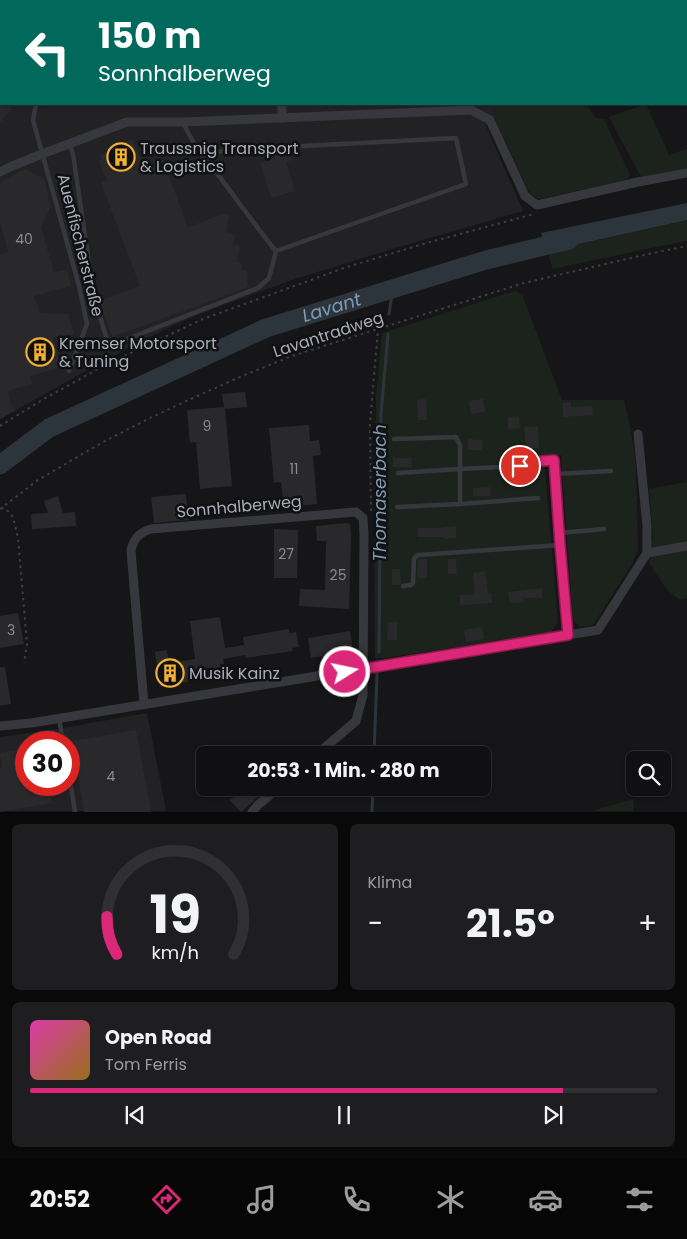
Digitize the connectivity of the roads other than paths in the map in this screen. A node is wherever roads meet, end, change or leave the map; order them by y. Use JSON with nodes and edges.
{"nodes":[{"id":1,"x":36,"y":105,"type":"edge"},
{"id":2,"x":281,"y":105,"type":"edge"},
{"id":3,"x":283,"y":118,"type":"junction"},
{"id":4,"x":183,"y":122,"type":"junction"},
{"id":5,"x":69,"y":143,"type":"junction"},
{"id":6,"x":42,"y":154,"type":"junction"},
{"id":7,"x":202,"y":155,"type":"junction"},
{"id":8,"x":0,"y":172,"type":"edge"},
{"id":9,"x":687,"y":173,"type":"edge"},
{"id":10,"x":276,"y":251,"type":"junction"},
{"id":11,"x":69,"y":371,"type":"dead end"},
{"id":12,"x":638,"y":434,"type":"dead end"},
{"id":13,"x":394,"y":439,"type":"dead end"},
{"id":14,"x":532,"y":462,"type":"joint"},
{"id":15,"x":460,"y":468,"type":"junction"},
{"id":16,"x":610,"y":471,"type":"dead end"},
{"id":17,"x":398,"y":473,"type":"dead end"},
{"id":18,"x":555,"y":474,"type":"junction"},
{"id":19,"x":538,"y":498,"type":"dead end"},
{"id":20,"x":460,"y":504,"type":"junction"},
{"id":21,"x":397,"y":507,"type":"dead end"},
{"id":22,"x":604,"y":529,"type":"dead end"},
{"id":23,"x":559,"y":532,"type":"junction"},
{"id":24,"x":560,"y":545,"type":"junction"},
{"id":25,"x":687,"y":546,"type":"edge"},
{"id":26,"x":647,"y":553,"type":"junction"},
{"id":27,"x":403,"y":586,"type":"dead end"},
{"id":28,"x":568,"y":635,"type":"junction"},
{"id":29,"x":363,"y":669,"type":"junction"},
{"id":30,"x":144,"y":704,"type":"junction"},
{"id":31,"x":59,"y":718,"type":"junction"},
{"id":32,"x":0,"y":726,"type":"edge"},
{"id":33,"x":61,"y":731,"type":"edge"},
{"id":34,"x":327,"y":746,"type":"edge"},
{"id":35,"x":73,"y":796,"type":"edge"},
{"id":36,"x":269,"y":796,"type":"edge"},
{"id":37,"x":76,"y":812,"type":"edge"},
{"id":38,"x":252,"y":812,"type":"edge"}],
"edges":[{"from":1,"to":6,"type":"lane","name":"Auenfischerstraße"},
{"from":2,"to":3,"type":"street"},
{"from":3,"to":4,"type":"street"},
{"from":3,"to":9,"type":"street"},
{"from":4,"to":5,"type":"street"},
{"from":4,"to":7,"type":"lane"},
{"from":5,"to":6,"type":"street"},
{"from":5,"to":10,"type":"lane"},
{"from":6,"to":8,"type":"street"},
{"from":6,"to":11,"type":"lane","name":"Auenfischerstraße"},
{"from":7,"to":10,"type":"lane"},
{"from":7,"to":10,"type":"lane"},
{"from":12,"to":26,"type":"street"},
{"from":13,"to":15,"type":"lane"},
{"from":14,"to":15,"type":"lane"},
{"from":14,"to":18,"type":"street"},
{"from":15,"to":17,"type":"lane"},
{"from":15,"to":20,"type":"lane"},
{"from":16,"to":18,"type":"lane"},
{"from":18,"to":23,"type":"street"},
{"from":19,"to":20,"type":"lane"},
{"from":20,"to":21,"type":"lane"},
{"from":22,"to":23,"type":"lane"},
{"from":23,"to":24,"type":"street"},
{"from":24,"to":27,"type":"lane"},
{"from":24,"to":28,"type":"street"},
{"from":25,"to":26,"type":"street"},
{"from":26,"to":28,"type":"street"},
{"from":28,"to":29,"type":"street"},
{"from":29,"to":30,"type":"street"},
{"from":29,"to":30,"type":"street","name":"Sonnhalberweg"},
{"from":29,"to":34,"type":"street","name":"Sonnhalberweg"},
{"from":30,"to":31,"type":"street"},
{"from":31,"to":32,"type":"street"},
{"from":31,"to":33,"type":"lane"},
{"from":35,"to":37,"type":"lane"},
{"from":36,"to":38,"type":"street"}]}
